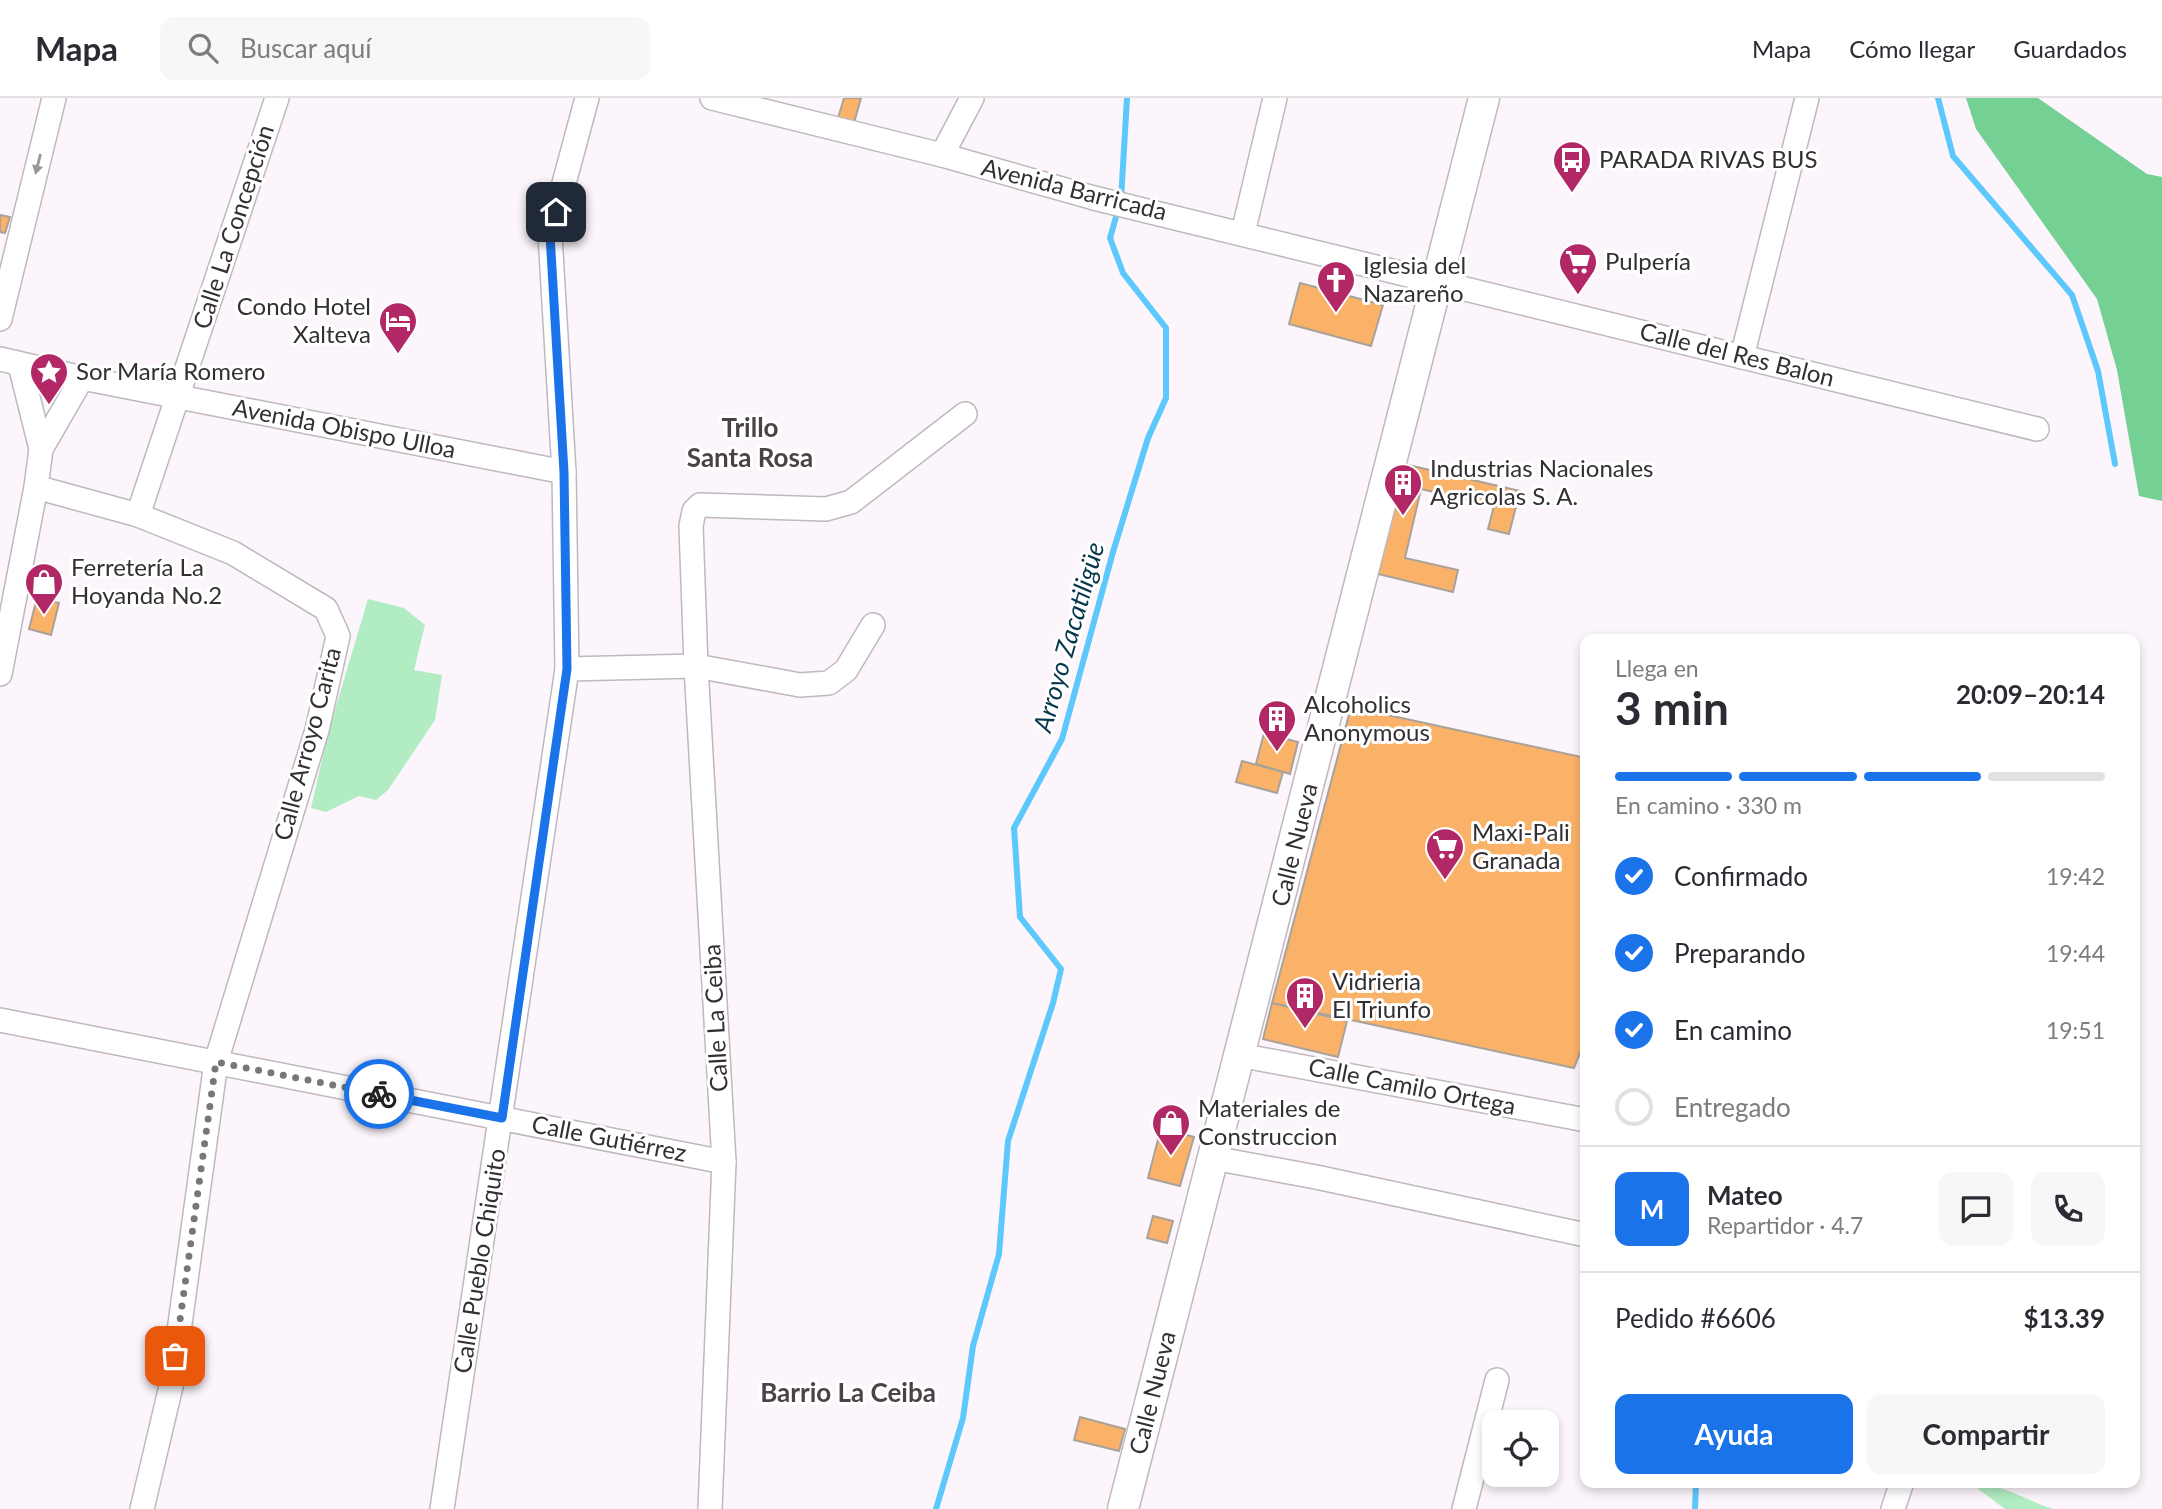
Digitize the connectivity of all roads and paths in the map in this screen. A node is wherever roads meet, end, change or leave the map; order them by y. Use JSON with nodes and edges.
{"nodes":[{"id":1,"x":54,"y":98,"type":"edge"},
{"id":2,"x":277,"y":98,"type":"edge"},
{"id":3,"x":587,"y":98,"type":"edge"},
{"id":4,"x":712,"y":98,"type":"edge"},
{"id":5,"x":972,"y":98,"type":"edge"},
{"id":6,"x":1275,"y":98,"type":"edge"},
{"id":7,"x":1484,"y":98,"type":"edge"},
{"id":8,"x":1807,"y":98,"type":"edge"},
{"id":9,"x":942,"y":155,"type":"junction"},
{"id":10,"x":1243,"y":233,"type":"junction"},
{"id":11,"x":1437,"y":281,"type":"junction"},
{"id":12,"x":0,"y":319,"type":"edge"},
{"id":13,"x":1742,"y":357,"type":"junction"},
{"id":14,"x":10,"y":362,"type":"edge"},
{"id":15,"x":82,"y":378,"type":"junction"},
{"id":16,"x":178,"y":396,"type":"junction"},
{"id":17,"x":965,"y":414,"type":"dead end"},
{"id":18,"x":2038,"y":429,"type":"dead end"},
{"id":19,"x":41,"y":449,"type":"junction"},
{"id":20,"x":564,"y":472,"type":"junction"},
{"id":21,"x":36,"y":487,"type":"junction"},
{"id":22,"x":138,"y":515,"type":"junction"},
{"id":23,"x":873,"y":625,"type":"dead end"},
{"id":24,"x":696,"y":666,"type":"junction"},
{"id":25,"x":567,"y":669,"type":"junction"},
{"id":26,"x":0,"y":674,"type":"edge"},
{"id":27,"x":0,"y":1020,"type":"edge"},
{"id":28,"x":1239,"y":1055,"type":"junction"},
{"id":29,"x":216,"y":1062,"type":"junction"},
{"id":30,"x":502,"y":1118,"type":"junction"},
{"id":31,"x":1580,"y":1119,"type":"edge"},
{"id":32,"x":1213,"y":1158,"type":"junction"},
{"id":33,"x":723,"y":1162,"type":"junction"},
{"id":34,"x":1580,"y":1233,"type":"edge"},
{"id":35,"x":1497,"y":1380,"type":"dead end"},
{"id":36,"x":1900,"y":1488,"type":"edge"},
{"id":37,"x":142,"y":1509,"type":"edge"},
{"id":38,"x":442,"y":1509,"type":"edge"},
{"id":39,"x":710,"y":1509,"type":"edge"},
{"id":40,"x":1123,"y":1509,"type":"edge"},
{"id":41,"x":1464,"y":1509,"type":"edge"},
{"id":42,"x":1893,"y":1509,"type":"edge"}],
"edges":[{"from":1,"to":12,"type":"street","one_way":true},
{"from":2,"to":16,"type":"street","name":"Calle La Concepción"},
{"from":3,"to":20,"type":"street","name":"Calle Pueblo Chiquito"},
{"from":4,"to":9,"type":"street","name":"Avenida Barricada"},
{"from":5,"to":9,"type":"street"},
{"from":6,"to":10,"type":"street"},
{"from":7,"to":11,"type":"street","name":"Calle Nueva"},
{"from":8,"to":13,"type":"street"},
{"from":9,"to":10,"type":"street","name":"Avenida Barricada"},
{"from":10,"to":11,"type":"street","name":"Avenida Barricada"},
{"from":11,"to":13,"type":"street","name":"Calle del Res Balon"},
{"from":11,"to":28,"type":"street","name":"Calle Nueva"},
{"from":13,"to":18,"type":"street","name":"Calle del Res Balon"},
{"from":14,"to":15,"type":"street","name":"Avenida Obispo Ulloa"},
{"from":14,"to":19,"type":"street"},
{"from":15,"to":16,"type":"street","name":"Avenida Obispo Ulloa"},
{"from":15,"to":19,"type":"street"},
{"from":16,"to":20,"type":"street","name":"Avenida Obispo Ulloa"},
{"from":16,"to":22,"type":"street","name":"Calle La Concepción"},
{"from":17,"to":24,"type":"street","name":"Calle La Ceiba"},
{"from":19,"to":21,"type":"street"},
{"from":20,"to":25,"type":"street","name":"Calle Pueblo Chiquito"},
{"from":21,"to":22,"type":"street","name":"Calle Arroyo Carita"},
{"from":21,"to":26,"type":"street"},
{"from":22,"to":29,"type":"street","name":"Calle Arroyo Carita"},
{"from":23,"to":24,"type":"street"},
{"from":24,"to":25,"type":"street"},
{"from":24,"to":33,"type":"street","name":"Calle La Ceiba"},
{"from":25,"to":30,"type":"street","name":"Calle Pueblo Chiquito"},
{"from":27,"to":29,"type":"street","name":"Calle Gutiérrez"},
{"from":28,"to":31,"type":"street","name":"Calle Camilo Ortega"},
{"from":28,"to":32,"type":"street","name":"Calle Nueva"},
{"from":29,"to":30,"type":"street","name":"Calle Gutiérrez"},
{"from":29,"to":37,"type":"street","name":"Calle Arroyo Carita"},
{"from":30,"to":33,"type":"street","name":"Calle Gutiérrez"},
{"from":30,"to":38,"type":"street","name":"Calle Pueblo Chiquito"},
{"from":32,"to":34,"type":"street"},
{"from":32,"to":40,"type":"street","name":"Calle Nueva"},
{"from":33,"to":39,"type":"street","name":"Calle La Ceiba"},
{"from":35,"to":41,"type":"street"},
{"from":36,"to":42,"type":"street"}]}
